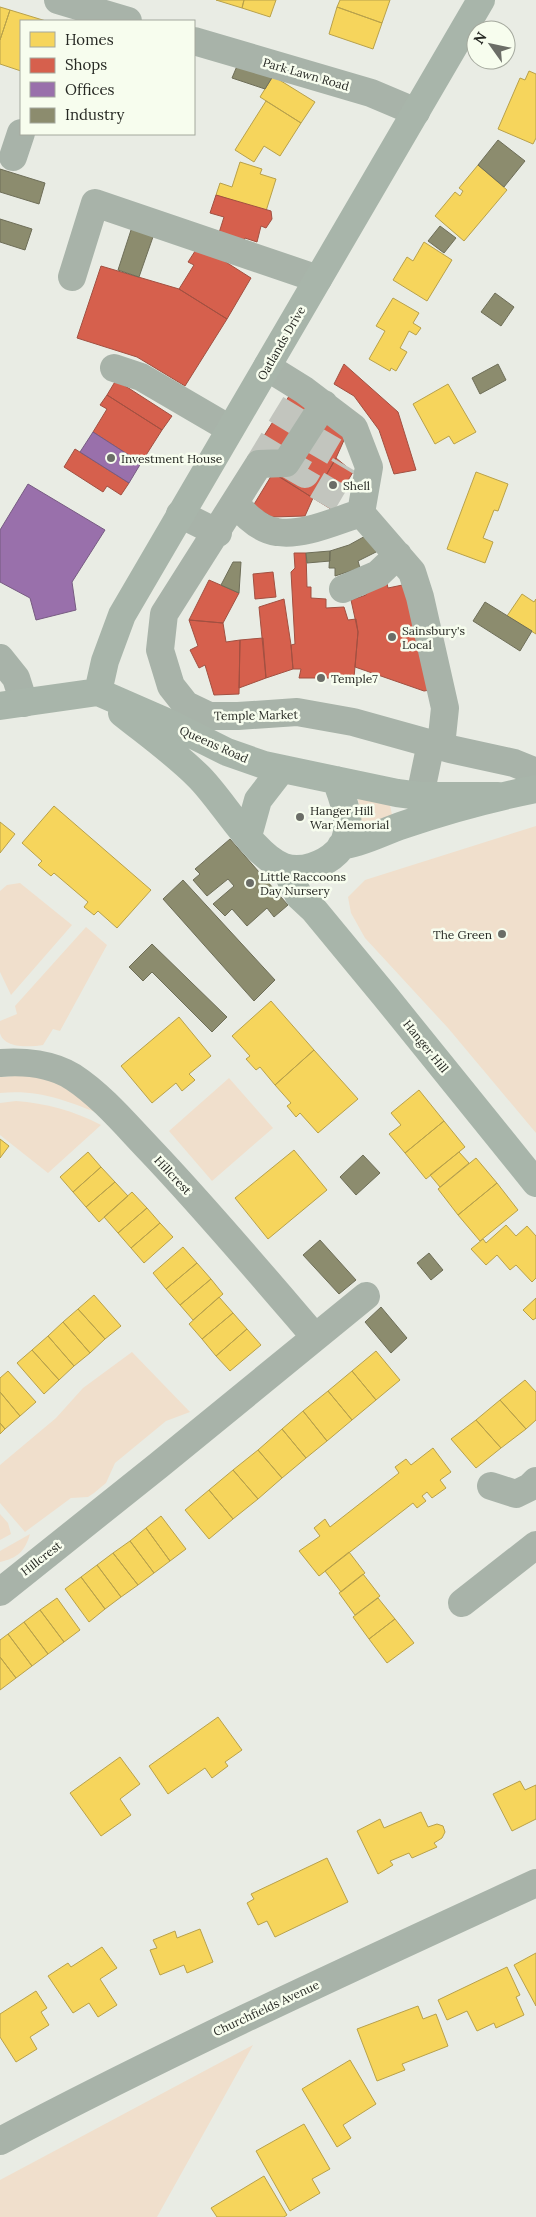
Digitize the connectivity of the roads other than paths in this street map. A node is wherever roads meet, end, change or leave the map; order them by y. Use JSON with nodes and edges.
{"nodes":[{"id":1,"x":481,"y":0,"type":"edge"},
{"id":2,"x":62,"y":8,"type":"edge"},
{"id":3,"x":123,"y":20,"type":"edge"},
{"id":4,"x":195,"y":41,"type":"edge"},
{"id":5,"x":416,"y":112,"type":"junction"},
{"id":6,"x":72,"y":276,"type":"dead end"},
{"id":7,"x":318,"y":279,"type":"junction"},
{"id":8,"x":267,"y":367,"type":"junction"},
{"id":9,"x":114,"y":368,"type":"dead end"},
{"id":10,"x":320,"y":406,"type":"junction"},
{"id":11,"x":230,"y":429,"type":"junction"},
{"id":12,"x":358,"y":439,"type":"junction"},
{"id":13,"x":345,"y":465,"type":"tunnel mouth"},
{"id":14,"x":235,"y":503,"type":"junction"},
{"id":15,"x":322,"y":504,"type":"tunnel mouth"},
{"id":16,"x":361,"y":513,"type":"junction"},
{"id":17,"x":180,"y":514,"type":"junction"},
{"id":18,"x":306,"y":530,"type":"junction"},
{"id":19,"x":218,"y":532,"type":"junction"},
{"id":20,"x":398,"y":555,"type":"junction"},
{"id":21,"x":343,"y":588,"type":"dead end"},
{"id":22,"x":0,"y":658,"type":"edge"},
{"id":23,"x":98,"y":692,"type":"junction"},
{"id":24,"x":12,"y":704,"type":"edge"},
{"id":25,"x":202,"y":726,"type":"junction"},
{"id":26,"x":436,"y":745,"type":"junction"},
{"id":27,"x":282,"y":769,"type":"junction"},
{"id":28,"x":536,"y":772,"type":"edge"},
{"id":29,"x":336,"y":780,"type":"junction"},
{"id":30,"x":536,"y":789,"type":"edge"},
{"id":31,"x":420,"y":796,"type":"junction"},
{"id":32,"x":498,"y":796,"type":"junction"},
{"id":33,"x":248,"y":836,"type":"junction"},
{"id":34,"x":341,"y":846,"type":"junction"},
{"id":35,"x":313,"y":866,"type":"junction"},
{"id":36,"x":285,"y":868,"type":"junction"},
{"id":37,"x":314,"y":910,"type":"junction"},
{"id":38,"x":0,"y":1063,"type":"edge"},
{"id":39,"x":536,"y":1183,"type":"edge"},
{"id":40,"x":366,"y":1296,"type":"dead end"},
{"id":41,"x":315,"y":1337,"type":"junction"},
{"id":42,"x":536,"y":1481,"type":"edge"},
{"id":43,"x":491,"y":1486,"type":"dead end"},
{"id":44,"x":536,"y":1545,"type":"edge"},
{"id":45,"x":0,"y":1592,"type":"edge"},
{"id":46,"x":462,"y":1603,"type":"dead end"},
{"id":47,"x":536,"y":1883,"type":"edge"},
{"id":48,"x":0,"y":2141,"type":"edge"}],
"edges":[{"from":1,"to":5,"type":"main road","name":"Oatlands Drive"},
{"from":2,"to":3,"type":"street"},
{"from":4,"to":5,"type":"street","name":"Park Lawn Road"},
{"from":5,"to":7,"type":"main road","name":"Oatlands Drive"},
{"from":6,"to":7,"type":"street"},
{"from":7,"to":8,"type":"main road","name":"Oatlands Drive"},
{"from":8,"to":10,"type":"street"},
{"from":8,"to":11,"type":"main road","name":"Oatlands Drive"},
{"from":9,"to":11,"type":"street"},
{"from":10,"to":12,"type":"street"},
{"from":10,"to":14,"type":"street","name":"Temple Market"},
{"from":11,"to":17,"type":"main road","name":"Oatlands Drive"},
{"from":12,"to":13,"type":"street"},
{"from":12,"to":16,"type":"street"},
{"from":14,"to":18,"type":"street"},
{"from":14,"to":19,"type":"street","name":"Temple Market"},
{"from":15,"to":18,"type":"street"},
{"from":16,"to":18,"type":"street"},
{"from":16,"to":20,"type":"street"},
{"from":17,"to":19,"type":"street"},
{"from":17,"to":23,"type":"main road","name":"Oatlands Drive"},
{"from":19,"to":25,"type":"street","name":"Temple Market"},
{"from":20,"to":21,"type":"street"},
{"from":20,"to":26,"type":"street"},
{"from":22,"to":24,"type":"street"},
{"from":23,"to":24,"type":"main road"},
{"from":23,"to":25,"type":"main road","name":"Queens Road"},
{"from":23,"to":33,"type":"main road","name":"Hanger Hill"},
{"from":25,"to":26,"type":"street","name":"Temple Market"},
{"from":25,"to":27,"type":"main road","name":"Queens Road"},
{"from":26,"to":28,"type":"street","name":"Temple Market"},
{"from":26,"to":31,"type":"street"},
{"from":27,"to":29,"type":"main road","name":"Queens Road"},
{"from":27,"to":33,"type":"main road"},
{"from":29,"to":31,"type":"main road","name":"Queens Road"},
{"from":29,"to":34,"type":"main road"},
{"from":30,"to":32,"type":"main road","name":"Queens Road"},
{"from":31,"to":32,"type":"main road","name":"Queens Road"},
{"from":32,"to":34,"type":"main road","name":"Queens Road"},
{"from":33,"to":36,"type":"main road","name":"Hanger Hill"},
{"from":34,"to":35,"type":"main road","name":"Queens Road"},
{"from":35,"to":36,"type":"main road"},
{"from":35,"to":37,"type":"main road"},
{"from":36,"to":37,"type":"main road","name":"Hanger Hill"},
{"from":37,"to":39,"type":"main road","name":"Hanger Hill"},
{"from":38,"to":41,"type":"street","name":"Hillcrest"},
{"from":40,"to":41,"type":"street","name":"Hillcrest"},
{"from":41,"to":45,"type":"street","name":"Hillcrest"},
{"from":42,"to":43,"type":"street"},
{"from":44,"to":46,"type":"street"},
{"from":47,"to":48,"type":"street","name":"Churchfields Avenue"}]}
